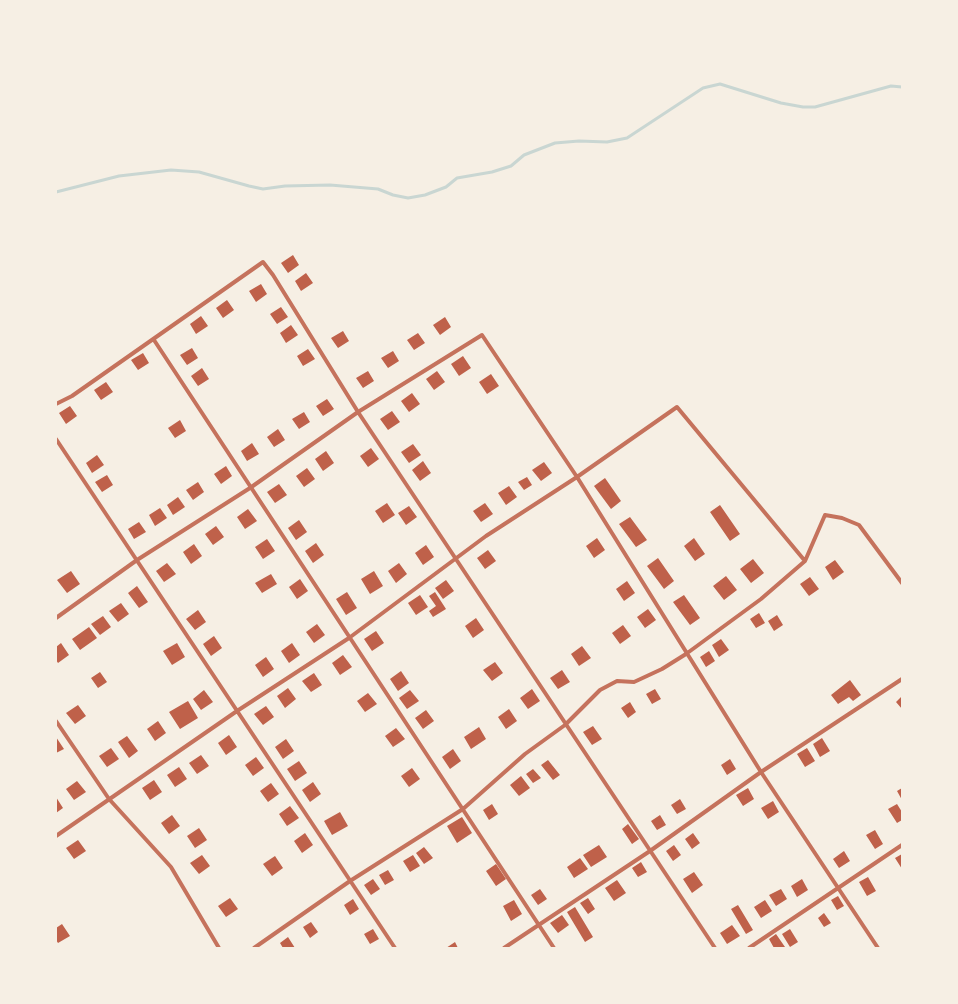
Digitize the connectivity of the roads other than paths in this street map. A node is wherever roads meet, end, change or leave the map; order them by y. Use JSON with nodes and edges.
{"nodes":[{"id":1,"x":154,"y":340,"type":"junction"},
{"id":2,"x":56,"y":404,"type":"edge"},
{"id":3,"x":358,"y":412,"type":"junction"},
{"id":4,"x":56,"y":439,"type":"edge"},
{"id":5,"x":577,"y":477,"type":"junction"},
{"id":6,"x":250,"y":488,"type":"junction"},
{"id":7,"x":456,"y":558,"type":"junction"},
{"id":8,"x":136,"y":560,"type":"junction"},
{"id":9,"x":805,"y":561,"type":"junction"},
{"id":10,"x":902,"y":583,"type":"edge"},
{"id":11,"x":56,"y":618,"type":"edge"},
{"id":12,"x":349,"y":638,"type":"junction"},
{"id":13,"x":686,"y":654,"type":"junction"},
{"id":14,"x":902,"y":679,"type":"edge"},
{"id":15,"x":237,"y":711,"type":"junction"},
{"id":16,"x":56,"y":721,"type":"edge"},
{"id":17,"x":565,"y":725,"type":"junction"},
{"id":18,"x":761,"y":772,"type":"junction"},
{"id":19,"x":109,"y":799,"type":"junction"},
{"id":20,"x":463,"y":809,"type":"junction"},
{"id":21,"x":56,"y":836,"type":"edge"},
{"id":22,"x":902,"y":845,"type":"edge"},
{"id":23,"x":650,"y":850,"type":"junction"},
{"id":24,"x":350,"y":881,"type":"junction"},
{"id":25,"x":837,"y":887,"type":"junction"},
{"id":26,"x":539,"y":925,"type":"junction"},
{"id":27,"x":218,"y":948,"type":"edge"},
{"id":28,"x":254,"y":948,"type":"edge"},
{"id":29,"x":395,"y":948,"type":"edge"},
{"id":30,"x":504,"y":948,"type":"edge"},
{"id":31,"x":554,"y":948,"type":"edge"},
{"id":32,"x":715,"y":948,"type":"edge"},
{"id":33,"x":749,"y":948,"type":"edge"},
{"id":34,"x":878,"y":948,"type":"edge"}],
"edges":[{"from":1,"to":2,"type":"street"},
{"from":1,"to":3,"type":"street"},
{"from":1,"to":6,"type":"street"},
{"from":3,"to":5,"type":"street"},
{"from":3,"to":6,"type":"street"},
{"from":3,"to":7,"type":"street"},
{"from":4,"to":8,"type":"street"},
{"from":5,"to":7,"type":"street"},
{"from":5,"to":9,"type":"street"},
{"from":5,"to":13,"type":"street"},
{"from":6,"to":8,"type":"street"},
{"from":6,"to":12,"type":"street"},
{"from":7,"to":12,"type":"street"},
{"from":7,"to":17,"type":"street"},
{"from":8,"to":11,"type":"street"},
{"from":8,"to":15,"type":"street"},
{"from":9,"to":10,"type":"street"},
{"from":9,"to":13,"type":"street"},
{"from":12,"to":15,"type":"street"},
{"from":12,"to":20,"type":"street"},
{"from":13,"to":17,"type":"street"},
{"from":13,"to":18,"type":"street"},
{"from":14,"to":18,"type":"street"},
{"from":15,"to":19,"type":"street"},
{"from":15,"to":24,"type":"street"},
{"from":16,"to":19,"type":"street"},
{"from":17,"to":20,"type":"street"},
{"from":17,"to":23,"type":"street"},
{"from":18,"to":23,"type":"street"},
{"from":18,"to":25,"type":"street"},
{"from":19,"to":21,"type":"street"},
{"from":19,"to":27,"type":"street"},
{"from":20,"to":24,"type":"street"},
{"from":20,"to":26,"type":"street"},
{"from":22,"to":25,"type":"street"},
{"from":23,"to":26,"type":"street"},
{"from":23,"to":32,"type":"street"},
{"from":24,"to":28,"type":"street"},
{"from":24,"to":29,"type":"street"},
{"from":25,"to":33,"type":"street"},
{"from":25,"to":34,"type":"street"},
{"from":26,"to":30,"type":"street"},
{"from":26,"to":31,"type":"street"}]}
